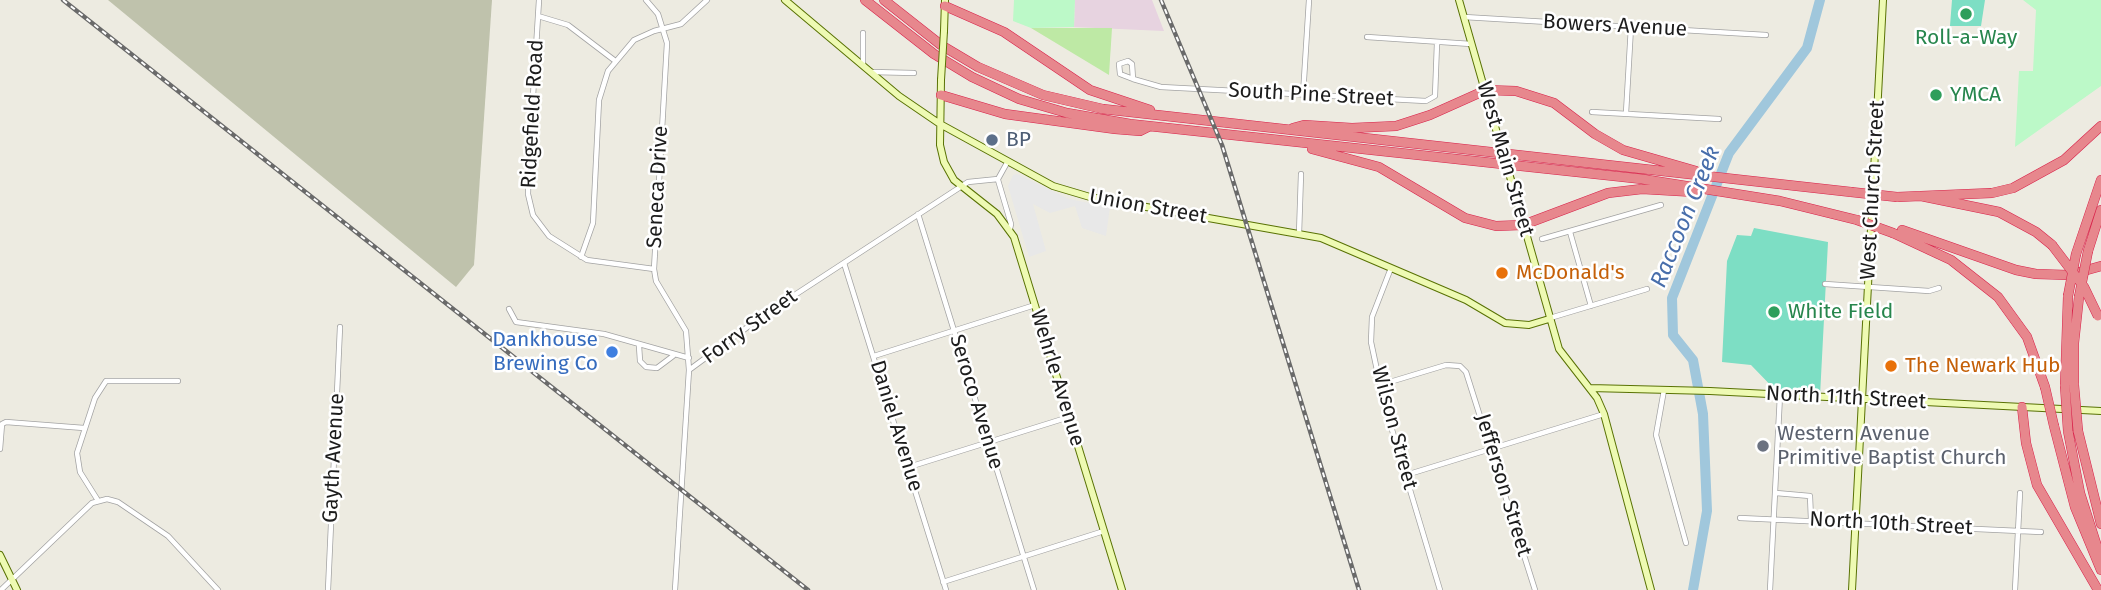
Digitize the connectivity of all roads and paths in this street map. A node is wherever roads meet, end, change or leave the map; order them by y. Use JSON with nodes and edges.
{"nodes":[{"id":1,"x":539,"y":0,"type":"edge"},
{"id":2,"x":646,"y":0,"type":"edge"},
{"id":3,"x":707,"y":0,"type":"edge"},
{"id":4,"x":785,"y":0,"type":"edge"},
{"id":5,"x":865,"y":0,"type":"edge"},
{"id":6,"x":884,"y":0,"type":"edge"},
{"id":7,"x":1308,"y":0,"type":"edge"},
{"id":8,"x":1459,"y":0,"type":"edge"},
{"id":9,"x":1883,"y":0,"type":"edge"},
{"id":10,"x":945,"y":3,"type":"edge"},
{"id":11,"x":538,"y":16,"type":"junction"},
{"id":12,"x":1464,"y":17,"type":"junction"},
{"id":13,"x":1631,"y":27,"type":"junction"},
{"id":14,"x":664,"y":30,"type":"junction"},
{"id":15,"x":863,"y":33,"type":"dead end"},
{"id":16,"x":1766,"y":35,"type":"dead end"},
{"id":17,"x":1367,"y":37,"type":"dead end"},
{"id":18,"x":1437,"y":43,"type":"junction"},
{"id":19,"x":1472,"y":44,"type":"junction"},
{"id":20,"x":614,"y":61,"type":"junction"},
{"id":21,"x":863,"y":64,"type":"junction"},
{"id":22,"x":872,"y":72,"type":"junction"},
{"id":23,"x":914,"y":73,"type":"dead end"},
{"id":24,"x":1133,"y":79,"type":"junction"},
{"id":25,"x":1486,"y":90,"type":"junction"},
{"id":26,"x":1303,"y":95,"type":"junction"},
{"id":27,"x":941,"y":96,"type":"junction"},
{"id":28,"x":1592,"y":111,"type":"dead end"},
{"id":29,"x":1626,"y":113,"type":"junction"},
{"id":30,"x":1719,"y":119,"type":"dead end"},
{"id":31,"x":1192,"y":121,"type":"junction"},
{"id":32,"x":940,"y":124,"type":"junction"},
{"id":33,"x":1151,"y":126,"type":"junction"},
{"id":34,"x":2101,"y":126,"type":"edge"},
{"id":35,"x":1285,"y":130,"type":"junction"},
{"id":36,"x":1292,"y":142,"type":"junction"},
{"id":37,"x":1008,"y":161,"type":"junction"},
{"id":38,"x":1301,"y":174,"type":"dead end"},
{"id":39,"x":998,"y":180,"type":"junction"},
{"id":40,"x":2101,"y":180,"type":"edge"},
{"id":41,"x":1697,"y":182,"type":"junction"},
{"id":42,"x":960,"y":187,"type":"junction"},
{"id":43,"x":1921,"y":196,"type":"junction"},
{"id":44,"x":1661,"y":205,"type":"dead end"},
{"id":45,"x":2101,"y":210,"type":"edge"},
{"id":46,"x":918,"y":214,"type":"junction"},
{"id":47,"x":1523,"y":225,"type":"junction"},
{"id":48,"x":1010,"y":229,"type":"junction"},
{"id":49,"x":1894,"y":230,"type":"junction"},
{"id":50,"x":1570,"y":232,"type":"junction"},
{"id":51,"x":1299,"y":234,"type":"junction"},
{"id":52,"x":1542,"y":239,"type":"dead end"},
{"id":53,"x":581,"y":257,"type":"junction"},
{"id":54,"x":844,"y":263,"type":"junction"},
{"id":55,"x":2101,"y":266,"type":"edge"},
{"id":56,"x":1392,"y":267,"type":"junction"},
{"id":57,"x":654,"y":269,"type":"junction"},
{"id":58,"x":1825,"y":285,"type":"dead end"},
{"id":59,"x":1868,"y":288,"type":"junction"},
{"id":60,"x":1939,"y":288,"type":"dead end"},
{"id":61,"x":1647,"y":289,"type":"dead end"},
{"id":62,"x":2074,"y":297,"type":"junction"},
{"id":63,"x":1035,"y":305,"type":"junction"},
{"id":64,"x":1591,"y":306,"type":"junction"},
{"id":65,"x":509,"y":309,"type":"dead end"},
{"id":66,"x":1549,"y":318,"type":"junction"},
{"id":67,"x":2101,"y":326,"type":"edge"},
{"id":68,"x":340,"y":327,"type":"dead end"},
{"id":69,"x":955,"y":331,"type":"junction"},
{"id":70,"x":639,"y":346,"type":"junction"},
{"id":71,"x":673,"y":356,"type":"junction"},
{"id":72,"x":874,"y":356,"type":"junction"},
{"id":73,"x":689,"y":358,"type":"junction"},
{"id":74,"x":689,"y":370,"type":"junction"},
{"id":75,"x":178,"y":381,"type":"dead end"},
{"id":76,"x":1380,"y":385,"type":"junction"},
{"id":77,"x":1590,"y":388,"type":"junction"},
{"id":78,"x":1664,"y":390,"type":"junction"},
{"id":79,"x":1780,"y":394,"type":"junction"},
{"id":80,"x":1862,"y":398,"type":"junction"},
{"id":81,"x":2022,"y":407,"type":"junction"},
{"id":82,"x":2101,"y":411,"type":"edge"},
{"id":83,"x":1604,"y":414,"type":"junction"},
{"id":84,"x":1069,"y":418,"type":"junction"},
{"id":85,"x":84,"y":428,"type":"junction"},
{"id":86,"x":2073,"y":431,"type":"junction"},
{"id":87,"x":989,"y":442,"type":"junction"},
{"id":88,"x":1491,"y":448,"type":"junction"},
{"id":89,"x":0,"y":449,"type":"edge"},
{"id":90,"x":909,"y":467,"type":"junction"},
{"id":91,"x":1406,"y":475,"type":"junction"},
{"id":92,"x":2020,"y":492,"type":"dead end"},
{"id":93,"x":1776,"y":494,"type":"junction"},
{"id":94,"x":97,"y":499,"type":"junction"},
{"id":95,"x":1740,"y":518,"type":"dead end"},
{"id":96,"x":1775,"y":519,"type":"junction"},
{"id":97,"x":1811,"y":520,"type":"junction"},
{"id":98,"x":1855,"y":523,"type":"junction"},
{"id":99,"x":2101,"y":524,"type":"edge"},
{"id":100,"x":1104,"y":531,"type":"junction"},
{"id":101,"x":2018,"y":531,"type":"junction"},
{"id":102,"x":2041,"y":532,"type":"dead end"},
{"id":103,"x":1686,"y":543,"type":"dead end"},
{"id":104,"x":0,"y":555,"type":"edge"},
{"id":105,"x":1024,"y":555,"type":"junction"},
{"id":106,"x":2101,"y":559,"type":"edge"},
{"id":107,"x":2101,"y":570,"type":"edge"},
{"id":108,"x":12,"y":580,"type":"junction"},
{"id":109,"x":943,"y":582,"type":"junction"},
{"id":110,"x":1,"y":590,"type":"edge"},
{"id":111,"x":17,"y":590,"type":"edge"},
{"id":112,"x":218,"y":590,"type":"edge"},
{"id":113,"x":328,"y":590,"type":"edge"},
{"id":114,"x":675,"y":590,"type":"edge"},
{"id":115,"x":946,"y":590,"type":"edge"},
{"id":116,"x":1034,"y":590,"type":"edge"},
{"id":117,"x":1122,"y":590,"type":"edge"},
{"id":118,"x":1440,"y":590,"type":"edge"},
{"id":119,"x":1535,"y":590,"type":"edge"},
{"id":120,"x":1651,"y":590,"type":"edge"},
{"id":121,"x":1770,"y":590,"type":"edge"},
{"id":122,"x":1852,"y":590,"type":"edge"},
{"id":123,"x":2015,"y":590,"type":"edge"},
{"id":124,"x":2098,"y":590,"type":"edge"}],
"edges":[{"from":1,"to":11,"type":"street","name":"Ridgefield Road"},
{"from":2,"to":14,"type":"street","name":"Seneca Drive"},
{"from":3,"to":14,"type":"street"},
{"from":4,"to":21,"type":"street","name":"Union Street"},
{"from":5,"to":33,"type":"highway"},
{"from":6,"to":31,"type":"highway"},
{"from":7,"to":26,"type":"street"},
{"from":8,"to":12,"type":"street","name":"West Main Street"},
{"from":9,"to":59,"type":"street","name":"West Church Street"},
{"from":10,"to":27,"type":"street","name":"Wehrle Avenue","bridge":true},
{"from":10,"to":31,"type":"highway"},
{"from":11,"to":20,"type":"street"},
{"from":11,"to":53,"type":"street","name":"Ridgefield Road"},
{"from":12,"to":13,"type":"street","name":"Bowers Avenue"},
{"from":12,"to":19,"type":"street","name":"West Main Street"},
{"from":13,"to":16,"type":"street","name":"Bowers Avenue"},
{"from":13,"to":29,"type":"street"},
{"from":14,"to":20,"type":"street"},
{"from":14,"to":57,"type":"street","name":"Seneca Drive"},
{"from":15,"to":21,"type":"street"},
{"from":17,"to":18,"type":"street"},
{"from":18,"to":19,"type":"street"},
{"from":18,"to":26,"type":"street","name":"South Pine Street"},
{"from":19,"to":25,"type":"street","name":"West Main Street"},
{"from":20,"to":53,"type":"street"},
{"from":21,"to":22,"type":"street","name":"Union Street"},
{"from":22,"to":23,"type":"street"},
{"from":22,"to":32,"type":"street","name":"Union Street"},
{"from":24,"to":24,"type":"street","name":"South Pine Street"},
{"from":24,"to":26,"type":"street","name":"South Pine Street"},
{"from":25,"to":35,"type":"highway"},
{"from":25,"to":41,"type":"highway"},
{"from":25,"to":47,"type":"street","name":"West Main Street","bridge":true},
{"from":27,"to":32,"type":"street","name":"Wehrle Avenue"},
{"from":27,"to":33,"type":"highway"},
{"from":28,"to":29,"type":"street"},
{"from":29,"to":30,"type":"street"},
{"from":31,"to":35,"type":"highway"},
{"from":32,"to":37,"type":"street","name":"Union Street"},
{"from":32,"to":42,"type":"street","name":"Wehrle Avenue"},
{"from":33,"to":36,"type":"highway"},
{"from":34,"to":43,"type":"highway"},
{"from":35,"to":41,"type":"highway"},
{"from":36,"to":41,"type":"highway"},
{"from":36,"to":47,"type":"highway"},
{"from":37,"to":39,"type":"street"},
{"from":37,"to":51,"type":"street","name":"Union Street"},
{"from":38,"to":51,"type":"street"},
{"from":39,"to":42,"type":"street"},
{"from":39,"to":48,"type":"street"},
{"from":40,"to":62,"type":"highway","bridge":true},
{"from":41,"to":43,"type":"highway","bridge":true},
{"from":41,"to":47,"type":"highway"},
{"from":41,"to":49,"type":"highway","bridge":true},
{"from":42,"to":46,"type":"street","name":"Forry Street"},
{"from":42,"to":48,"type":"street","name":"Wehrle Avenue"},
{"from":43,"to":67,"type":"highway","bridge":true},
{"from":44,"to":50,"type":"street"},
{"from":45,"to":62,"type":"highway","bridge":true},
{"from":46,"to":54,"type":"street","name":"Forry Street"},
{"from":46,"to":69,"type":"street","name":"Seroco Avenue"},
{"from":47,"to":66,"type":"street","name":"West Main Street"},
{"from":48,"to":63,"type":"street","name":"Wehrle Avenue"},
{"from":49,"to":55,"type":"highway"},
{"from":49,"to":107,"type":"highway","bridge":true},
{"from":50,"to":52,"type":"street"},
{"from":50,"to":64,"type":"street"},
{"from":51,"to":56,"type":"street","name":"Union Street"},
{"from":53,"to":57,"type":"street","name":"Ridgefield Road"},
{"from":54,"to":72,"type":"street","name":"Daniel Avenue"},
{"from":54,"to":74,"type":"street","name":"Forry Street"},
{"from":56,"to":66,"type":"street","name":"Union Street"},
{"from":56,"to":76,"type":"street","name":"Wilson Street"},
{"from":57,"to":73,"type":"street","name":"Seneca Drive"},
{"from":58,"to":59,"type":"street"},
{"from":59,"to":60,"type":"street"},
{"from":59,"to":80,"type":"street","name":"West Church Street"},
{"from":61,"to":64,"type":"street"},
{"from":62,"to":86,"type":"highway","bridge":true},
{"from":63,"to":69,"type":"street"},
{"from":63,"to":84,"type":"street","name":"Wehrle Avenue"},
{"from":64,"to":66,"type":"street"},
{"from":65,"to":70,"type":"street"},
{"from":66,"to":77,"type":"street","name":"West Main Street"},
{"from":68,"to":113,"type":"street","name":"Gayth Avenue"},
{"from":69,"to":72,"type":"street"},
{"from":69,"to":87,"type":"street","name":"Seroco Avenue"},
{"from":70,"to":71,"type":"street"},
{"from":70,"to":71,"type":"street"},
{"from":71,"to":73,"type":"street"},
{"from":72,"to":90,"type":"street","name":"Daniel Avenue"},
{"from":73,"to":74,"type":"street","name":"Seneca Drive"},
{"from":74,"to":114,"type":"street","name":"Forry Street"},
{"from":75,"to":85,"type":"street"},
{"from":76,"to":88,"type":"street","name":"Jefferson Street"},
{"from":76,"to":91,"type":"street","name":"Wilson Street"},
{"from":77,"to":78,"type":"street","name":"North 11th Street"},
{"from":77,"to":83,"type":"street","name":"West Main Street"},
{"from":78,"to":79,"type":"street","name":"North 11th Street"},
{"from":78,"to":103,"type":"street"},
{"from":79,"to":80,"type":"street","name":"North 11th Street"},
{"from":79,"to":93,"type":"street"},
{"from":80,"to":81,"type":"street","name":"North 11th Street"},
{"from":80,"to":98,"type":"street","name":"West Church Street"},
{"from":81,"to":82,"type":"street","name":"North 11th Street"},
{"from":81,"to":124,"type":"highway"},
{"from":83,"to":88,"type":"street"},
{"from":83,"to":120,"type":"street","name":"West Main Street"},
{"from":84,"to":87,"type":"street"},
{"from":84,"to":100,"type":"street","name":"Wehrle Avenue"},
{"from":85,"to":89,"type":"street"},
{"from":85,"to":94,"type":"street"},
{"from":86,"to":99,"type":"highway"},
{"from":86,"to":106,"type":"highway"},
{"from":87,"to":90,"type":"street"},
{"from":87,"to":105,"type":"street","name":"Seroco Avenue"},
{"from":88,"to":91,"type":"street"},
{"from":88,"to":119,"type":"street","name":"Jefferson Street"},
{"from":90,"to":109,"type":"street","name":"Daniel Avenue"},
{"from":91,"to":118,"type":"street","name":"Wilson Street"},
{"from":92,"to":101,"type":"street"},
{"from":93,"to":96,"type":"street"},
{"from":93,"to":97,"type":"street"},
{"from":94,"to":108,"type":"street"},
{"from":94,"to":112,"type":"street"},
{"from":95,"to":96,"type":"street","name":"North 10th Street"},
{"from":96,"to":97,"type":"street","name":"North 10th Street"},
{"from":96,"to":121,"type":"street"},
{"from":97,"to":98,"type":"street","name":"North 10th Street"},
{"from":98,"to":101,"type":"street","name":"North 10th Street"},
{"from":98,"to":122,"type":"street","name":"West Church Street"},
{"from":100,"to":105,"type":"street"},
{"from":100,"to":117,"type":"street","name":"Wehrle Avenue"},
{"from":101,"to":102,"type":"street","name":"North 10th Street"},
{"from":101,"to":123,"type":"street"},
{"from":104,"to":108,"type":"street"},
{"from":105,"to":109,"type":"street"},
{"from":105,"to":116,"type":"street","name":"Seroco Avenue"},
{"from":108,"to":110,"type":"street"},
{"from":108,"to":111,"type":"street"},
{"from":109,"to":115,"type":"street","name":"Daniel Avenue"}]}
